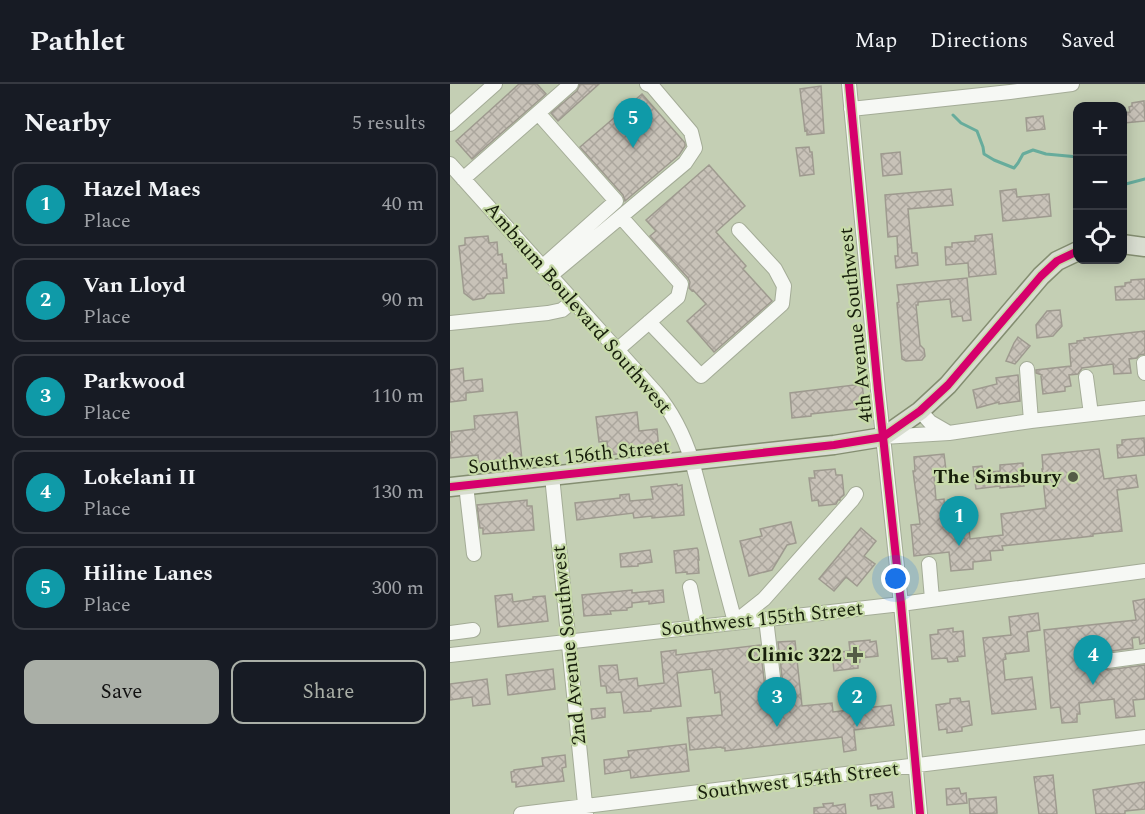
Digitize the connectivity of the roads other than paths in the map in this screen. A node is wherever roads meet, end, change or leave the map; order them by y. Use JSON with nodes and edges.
{"nodes":[{"id":1,"x":495,"y":84,"type":"edge"},
{"id":2,"x":571,"y":84,"type":"edge"},
{"id":3,"x":646,"y":84,"type":"edge"},
{"id":4,"x":849,"y":84,"type":"edge"},
{"id":5,"x":1063,"y":84,"type":"edge"},
{"id":6,"x":1072,"y":84,"type":"edge"},
{"id":7,"x":1009,"y":88,"type":"edge"},
{"id":8,"x":851,"y":109,"type":"junction"},
{"id":9,"x":538,"y":113,"type":"junction"},
{"id":10,"x":450,"y":124,"type":"edge"},
{"id":11,"x":450,"y":164,"type":"edge"},
{"id":12,"x":463,"y":179,"type":"junction"},
{"id":13,"x":621,"y":217,"type":"junction"},
{"id":14,"x":739,"y":230,"type":"dead end"},
{"id":15,"x":1127,"y":245,"type":"edge"},
{"id":16,"x":1145,"y":247,"type":"edge"},
{"id":17,"x":1073,"y":252,"type":"edge"},
{"id":18,"x":546,"y":271,"type":"junction"},
{"id":19,"x":573,"y":301,"type":"junction"},
{"id":20,"x":649,"y":322,"type":"junction"},
{"id":21,"x":450,"y":323,"type":"edge"},
{"id":22,"x":617,"y":350,"type":"junction"},
{"id":23,"x":1027,"y":369,"type":"dead end"},
{"id":24,"x":1086,"y":377,"type":"dead end"},
{"id":25,"x":1145,"y":408,"type":"edge"},
{"id":26,"x":920,"y":411,"type":"junction"},
{"id":27,"x":1090,"y":414,"type":"junction"},
{"id":28,"x":1031,"y":421,"type":"junction"},
{"id":29,"x":949,"y":433,"type":"junction"},
{"id":30,"x":883,"y":437,"type":"junction"},
{"id":31,"x":692,"y":461,"type":"junction"},
{"id":32,"x":552,"y":476,"type":"junction"},
{"id":33,"x":458,"y":486,"type":"edge"},
{"id":34,"x":856,"y":494,"type":"dead end"},
{"id":35,"x":474,"y":554,"type":"dead end"},
{"id":36,"x":929,"y":564,"type":"dead end"},
{"id":37,"x":1145,"y":571,"type":"edge"},
{"id":38,"x":690,"y":587,"type":"dead end"},
{"id":39,"x":932,"y":599,"type":"junction"},
{"id":40,"x":901,"y":604,"type":"junction"},
{"id":41,"x":766,"y":619,"type":"junction"},
{"id":42,"x":735,"y":622,"type":"junction"},
{"id":43,"x":698,"y":626,"type":"junction"},
{"id":44,"x":473,"y":630,"type":"dead end"},
{"id":45,"x":450,"y":633,"type":"edge"},
{"id":46,"x":569,"y":642,"type":"junction"},
{"id":47,"x":450,"y":656,"type":"edge"},
{"id":48,"x":1145,"y":656,"type":"edge"},
{"id":49,"x":1107,"y":661,"type":"dead end"},
{"id":50,"x":775,"y":694,"type":"dead end"},
{"id":51,"x":1145,"y":737,"type":"edge"},
{"id":52,"x":916,"y":766,"type":"junction"},
{"id":53,"x":586,"y":810,"type":"edge"},
{"id":54,"x":521,"y":814,"type":"edge"},
{"id":55,"x":920,"y":814,"type":"edge"}],
"edges":[{"from":1,"to":10,"type":"street"},
{"from":2,"to":9,"type":"street"},
{"from":3,"to":13,"type":"street"},
{"from":4,"to":8,"type":"street","name":"4th Avenue Southwest"},
{"from":5,"to":6,"type":"street"},
{"from":5,"to":7,"type":"street"},
{"from":7,"to":8,"type":"street"},
{"from":8,"to":30,"type":"street","name":"4th Avenue Southwest"},
{"from":9,"to":12,"type":"street"},
{"from":9,"to":18,"type":"street"},
{"from":11,"to":12,"type":"street","name":"Ambaum Boulevard Southwest"},
{"from":12,"to":18,"type":"street","name":"Ambaum Boulevard Southwest"},
{"from":13,"to":18,"type":"street"},
{"from":13,"to":20,"type":"street"},
{"from":14,"to":20,"type":"street"},
{"from":15,"to":16,"type":"main road"},
{"from":17,"to":26,"type":"main road"},
{"from":18,"to":19,"type":"street","name":"Ambaum Boulevard Southwest"},
{"from":19,"to":21,"type":"street"},
{"from":19,"to":22,"type":"street","name":"Ambaum Boulevard Southwest"},
{"from":20,"to":22,"type":"street"},
{"from":22,"to":31,"type":"street","name":"Ambaum Boulevard Southwest"},
{"from":23,"to":28,"type":"street"},
{"from":24,"to":27,"type":"street"},
{"from":25,"to":27,"type":"street"},
{"from":26,"to":29,"type":"street"},
{"from":26,"to":30,"type":"main road"},
{"from":27,"to":28,"type":"street"},
{"from":28,"to":29,"type":"street"},
{"from":29,"to":30,"type":"street"},
{"from":30,"to":31,"type":"main road","name":"Southwest 156th Street"},
{"from":30,"to":40,"type":"street","name":"4th Avenue Southwest"},
{"from":31,"to":32,"type":"main road","name":"Southwest 156th Street"},
{"from":31,"to":42,"type":"street","name":"Ambaum Boulevard Southwest"},
{"from":32,"to":33,"type":"main road","name":"Southwest 156th Street"},
{"from":32,"to":46,"type":"street","name":"2nd Avenue Southwest"},
{"from":33,"to":35,"type":"street"},
{"from":34,"to":42,"type":"street"},
{"from":36,"to":39,"type":"street"},
{"from":37,"to":39,"type":"street","name":"Southwest 155th Street"},
{"from":38,"to":43,"type":"street"},
{"from":39,"to":40,"type":"street","name":"Southwest 155th Street"},
{"from":40,"to":41,"type":"street","name":"Southwest 155th Street"},
{"from":40,"to":52,"type":"street","name":"4th Avenue Southwest"},
{"from":41,"to":42,"type":"street","name":"Southwest 155th Street"},
{"from":41,"to":50,"type":"street"},
{"from":42,"to":43,"type":"street","name":"Southwest 155th Street"},
{"from":43,"to":46,"type":"street","name":"Southwest 155th Street"},
{"from":44,"to":45,"type":"street"},
{"from":46,"to":47,"type":"street","name":"Southwest 155th Street"},
{"from":46,"to":53,"type":"street","name":"2nd Avenue Southwest"},
{"from":48,"to":49,"type":"street"},
{"from":51,"to":52,"type":"street","name":"Southwest 154th Street"},
{"from":52,"to":53,"type":"street","name":"Southwest 154th Street"},
{"from":52,"to":55,"type":"street","name":"4th Avenue Southwest"},
{"from":53,"to":54,"type":"street","name":"Southwest 154th Street"}]}
